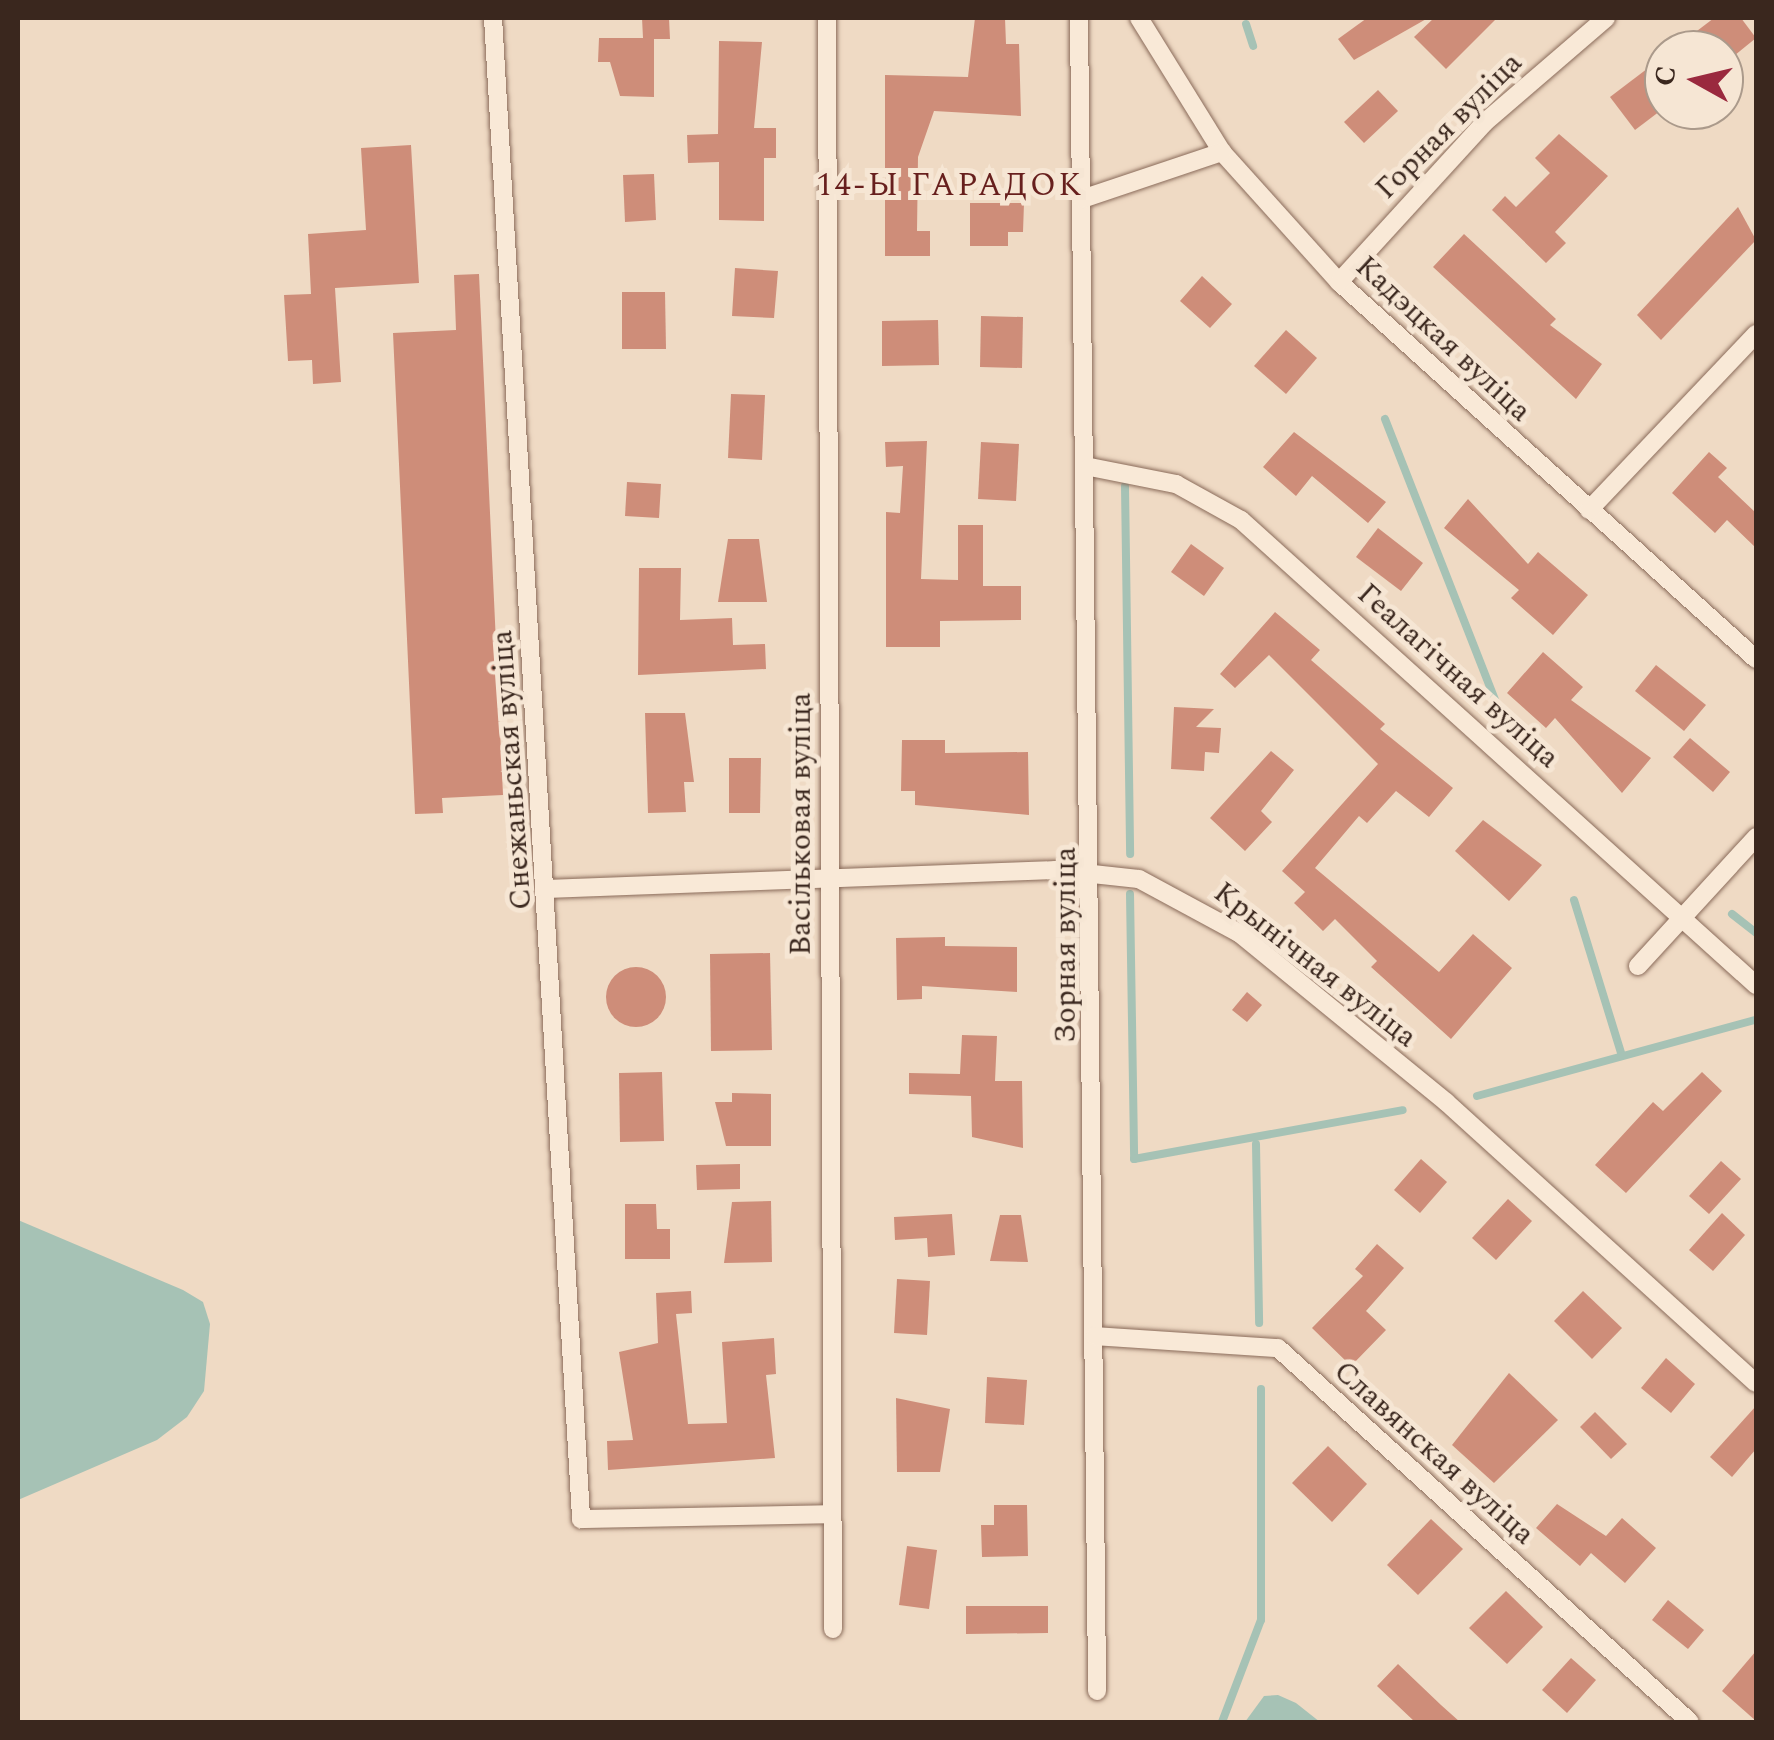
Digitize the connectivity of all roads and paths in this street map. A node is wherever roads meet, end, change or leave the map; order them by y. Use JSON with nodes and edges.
{"nodes":[{"id":1,"x":493,"y":18,"type":"edge"},
{"id":2,"x":826,"y":18,"type":"edge"},
{"id":3,"x":1079,"y":18,"type":"edge"},
{"id":4,"x":1139,"y":18,"type":"edge"},
{"id":5,"x":1606,"y":18,"type":"edge"},
{"id":6,"x":1222,"y":152,"type":"junction"},
{"id":7,"x":1082,"y":198,"type":"junction"},
{"id":8,"x":1339,"y":282,"type":"junction"},
{"id":9,"x":1756,"y":334,"type":"edge"},
{"id":10,"x":1090,"y":466,"type":"junction"},
{"id":11,"x":1589,"y":510,"type":"junction"},
{"id":12,"x":1756,"y":659,"type":"edge"},
{"id":13,"x":1756,"y":837,"type":"edge"},
{"id":14,"x":1093,"y":876,"type":"junction"},
{"id":15,"x":829,"y":885,"type":"junction"},
{"id":16,"x":546,"y":890,"type":"junction"},
{"id":17,"x":1681,"y":918,"type":"junction"},
{"id":18,"x":1638,"y":966,"type":"dead end"},
{"id":19,"x":1756,"y":985,"type":"edge"},
{"id":20,"x":1095,"y":1336,"type":"junction"},
{"id":21,"x":1756,"y":1383,"type":"edge"},
{"id":22,"x":832,"y":1514,"type":"junction"},
{"id":23,"x":833,"y":1630,"type":"dead end"},
{"id":24,"x":1096,"y":1690,"type":"dead end"},
{"id":25,"x":1690,"y":1722,"type":"edge"}],
"edges":[{"from":1,"to":16,"type":"street","name":"Снежаньская вуліца"},
{"from":2,"to":15,"type":"street","name":"Васільковая вуліца"},
{"from":3,"to":7,"type":"street","name":"Зорная вуліца"},
{"from":4,"to":6,"type":"street","name":"Кадэцкая вуліца"},
{"from":5,"to":8,"type":"street","name":"Горная вуліца"},
{"from":6,"to":7,"type":"street"},
{"from":6,"to":8,"type":"street","name":"Кадэцкая вуліца"},
{"from":7,"to":10,"type":"street","name":"Зорная вуліца"},
{"from":8,"to":11,"type":"street","name":"Кадэцкая вуліца"},
{"from":9,"to":11,"type":"street"},
{"from":10,"to":14,"type":"street","name":"Зорная вуліца"},
{"from":10,"to":17,"type":"street","name":"Геалагічная вуліца"},
{"from":11,"to":12,"type":"street","name":"Кадэцкая вуліца"},
{"from":13,"to":17,"type":"street"},
{"from":14,"to":15,"type":"street","name":"Крынічная вуліца"},
{"from":14,"to":20,"type":"street","name":"Зорная вуліца"},
{"from":14,"to":21,"type":"street","name":"Крынічная вуліца"},
{"from":15,"to":16,"type":"street","name":"Крынічная вуліца"},
{"from":15,"to":22,"type":"street","name":"Васільковая вуліца"},
{"from":16,"to":22,"type":"street","name":"Снежаньская вуліца"},
{"from":17,"to":18,"type":"street"},
{"from":17,"to":19,"type":"street","name":"Геалагічная вуліца"},
{"from":20,"to":24,"type":"street","name":"Зорная вуліца"},
{"from":20,"to":25,"type":"street","name":"Славянская вуліца"},
{"from":22,"to":23,"type":"street","name":"Васільковая вуліца"}]}
